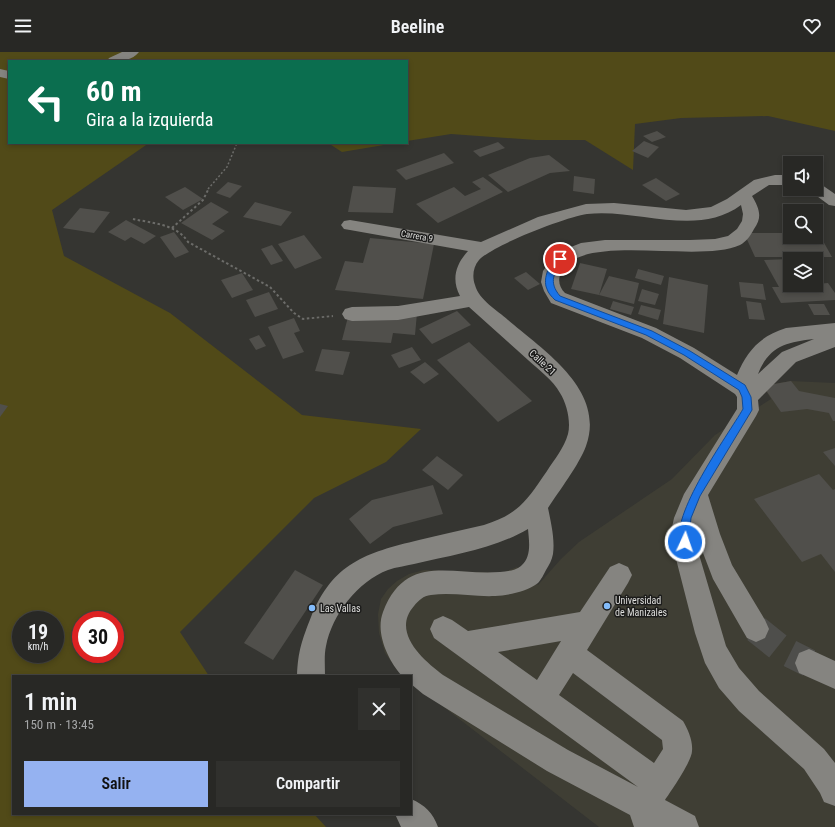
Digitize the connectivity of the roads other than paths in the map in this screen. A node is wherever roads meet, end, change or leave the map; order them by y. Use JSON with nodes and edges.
{"nodes":[{"id":1,"x":132,"y":52,"type":"edge"},
{"id":2,"x":116,"y":60,"type":"edge"},
{"id":3,"x":783,"y":179,"type":"edge"},
{"id":4,"x":823,"y":193,"type":"edge"},
{"id":5,"x":744,"y":196,"type":"junction"},
{"id":6,"x":835,"y":201,"type":"edge"},
{"id":7,"x":350,"y":225,"type":"dead end"},
{"id":8,"x":483,"y":248,"type":"junction"},
{"id":9,"x":473,"y":300,"type":"junction"},
{"id":10,"x":352,"y":314,"type":"road end"},
{"id":11,"x":835,"y":330,"type":"edge"},
{"id":12,"x":835,"y":339,"type":"edge"},
{"id":13,"x":744,"y":392,"type":"junction"},
{"id":14,"x":696,"y":494,"type":"junction"},
{"id":15,"x":536,"y":507,"type":"junction"},
{"id":16,"x":619,"y":575,"type":"dead end"},
{"id":17,"x":588,"y":624,"type":"junction"},
{"id":18,"x":443,"y":629,"type":"dead end"},
{"id":19,"x":756,"y":629,"type":"tunnel mouth"},
{"id":20,"x":465,"y":645,"type":"junction"},
{"id":21,"x":569,"y":654,"type":"junction"},
{"id":22,"x":809,"y":663,"type":"tunnel mouth"},
{"id":23,"x":311,"y":675,"type":"edge"},
{"id":24,"x":835,"y":675,"type":"edge"},
{"id":25,"x":541,"y":700,"type":"junction"},
{"id":26,"x":835,"y":791,"type":"edge"},
{"id":27,"x":651,"y":806,"type":"edge"},
{"id":28,"x":411,"y":815,"type":"edge"},
{"id":29,"x":423,"y":827,"type":"edge"},
{"id":30,"x":684,"y":827,"type":"edge"}],
"edges":[{"from":1,"to":2,"type":"street"},
{"from":3,"to":5,"type":"street","name":"Calle 21"},
{"from":4,"to":6,"type":"street"},
{"from":5,"to":8,"type":"street","name":"Calle 21"},
{"from":5,"to":13,"type":"street"},
{"from":7,"to":8,"type":"street","name":"Carrera 9"},
{"from":8,"to":9,"type":"street","name":"Calle 21"},
{"from":9,"to":10,"type":"street"},
{"from":9,"to":15,"type":"street","name":"Calle 21"},
{"from":11,"to":13,"type":"street"},
{"from":12,"to":13,"type":"street"},
{"from":13,"to":14,"type":"street"},
{"from":14,"to":19,"type":"street"},
{"from":14,"to":26,"type":"street"},
{"from":15,"to":23,"type":"street","name":"Calle 21"},
{"from":15,"to":27,"type":"street"},
{"from":16,"to":17,"type":"street"},
{"from":17,"to":20,"type":"street"},
{"from":17,"to":21,"type":"street"},
{"from":18,"to":20,"type":"street"},
{"from":20,"to":25,"type":"street"},
{"from":21,"to":25,"type":"street"},
{"from":21,"to":27,"type":"street"},
{"from":22,"to":24,"type":"street"},
{"from":25,"to":27,"type":"street"},
{"from":27,"to":30,"type":"street"},
{"from":28,"to":29,"type":"street"}]}
